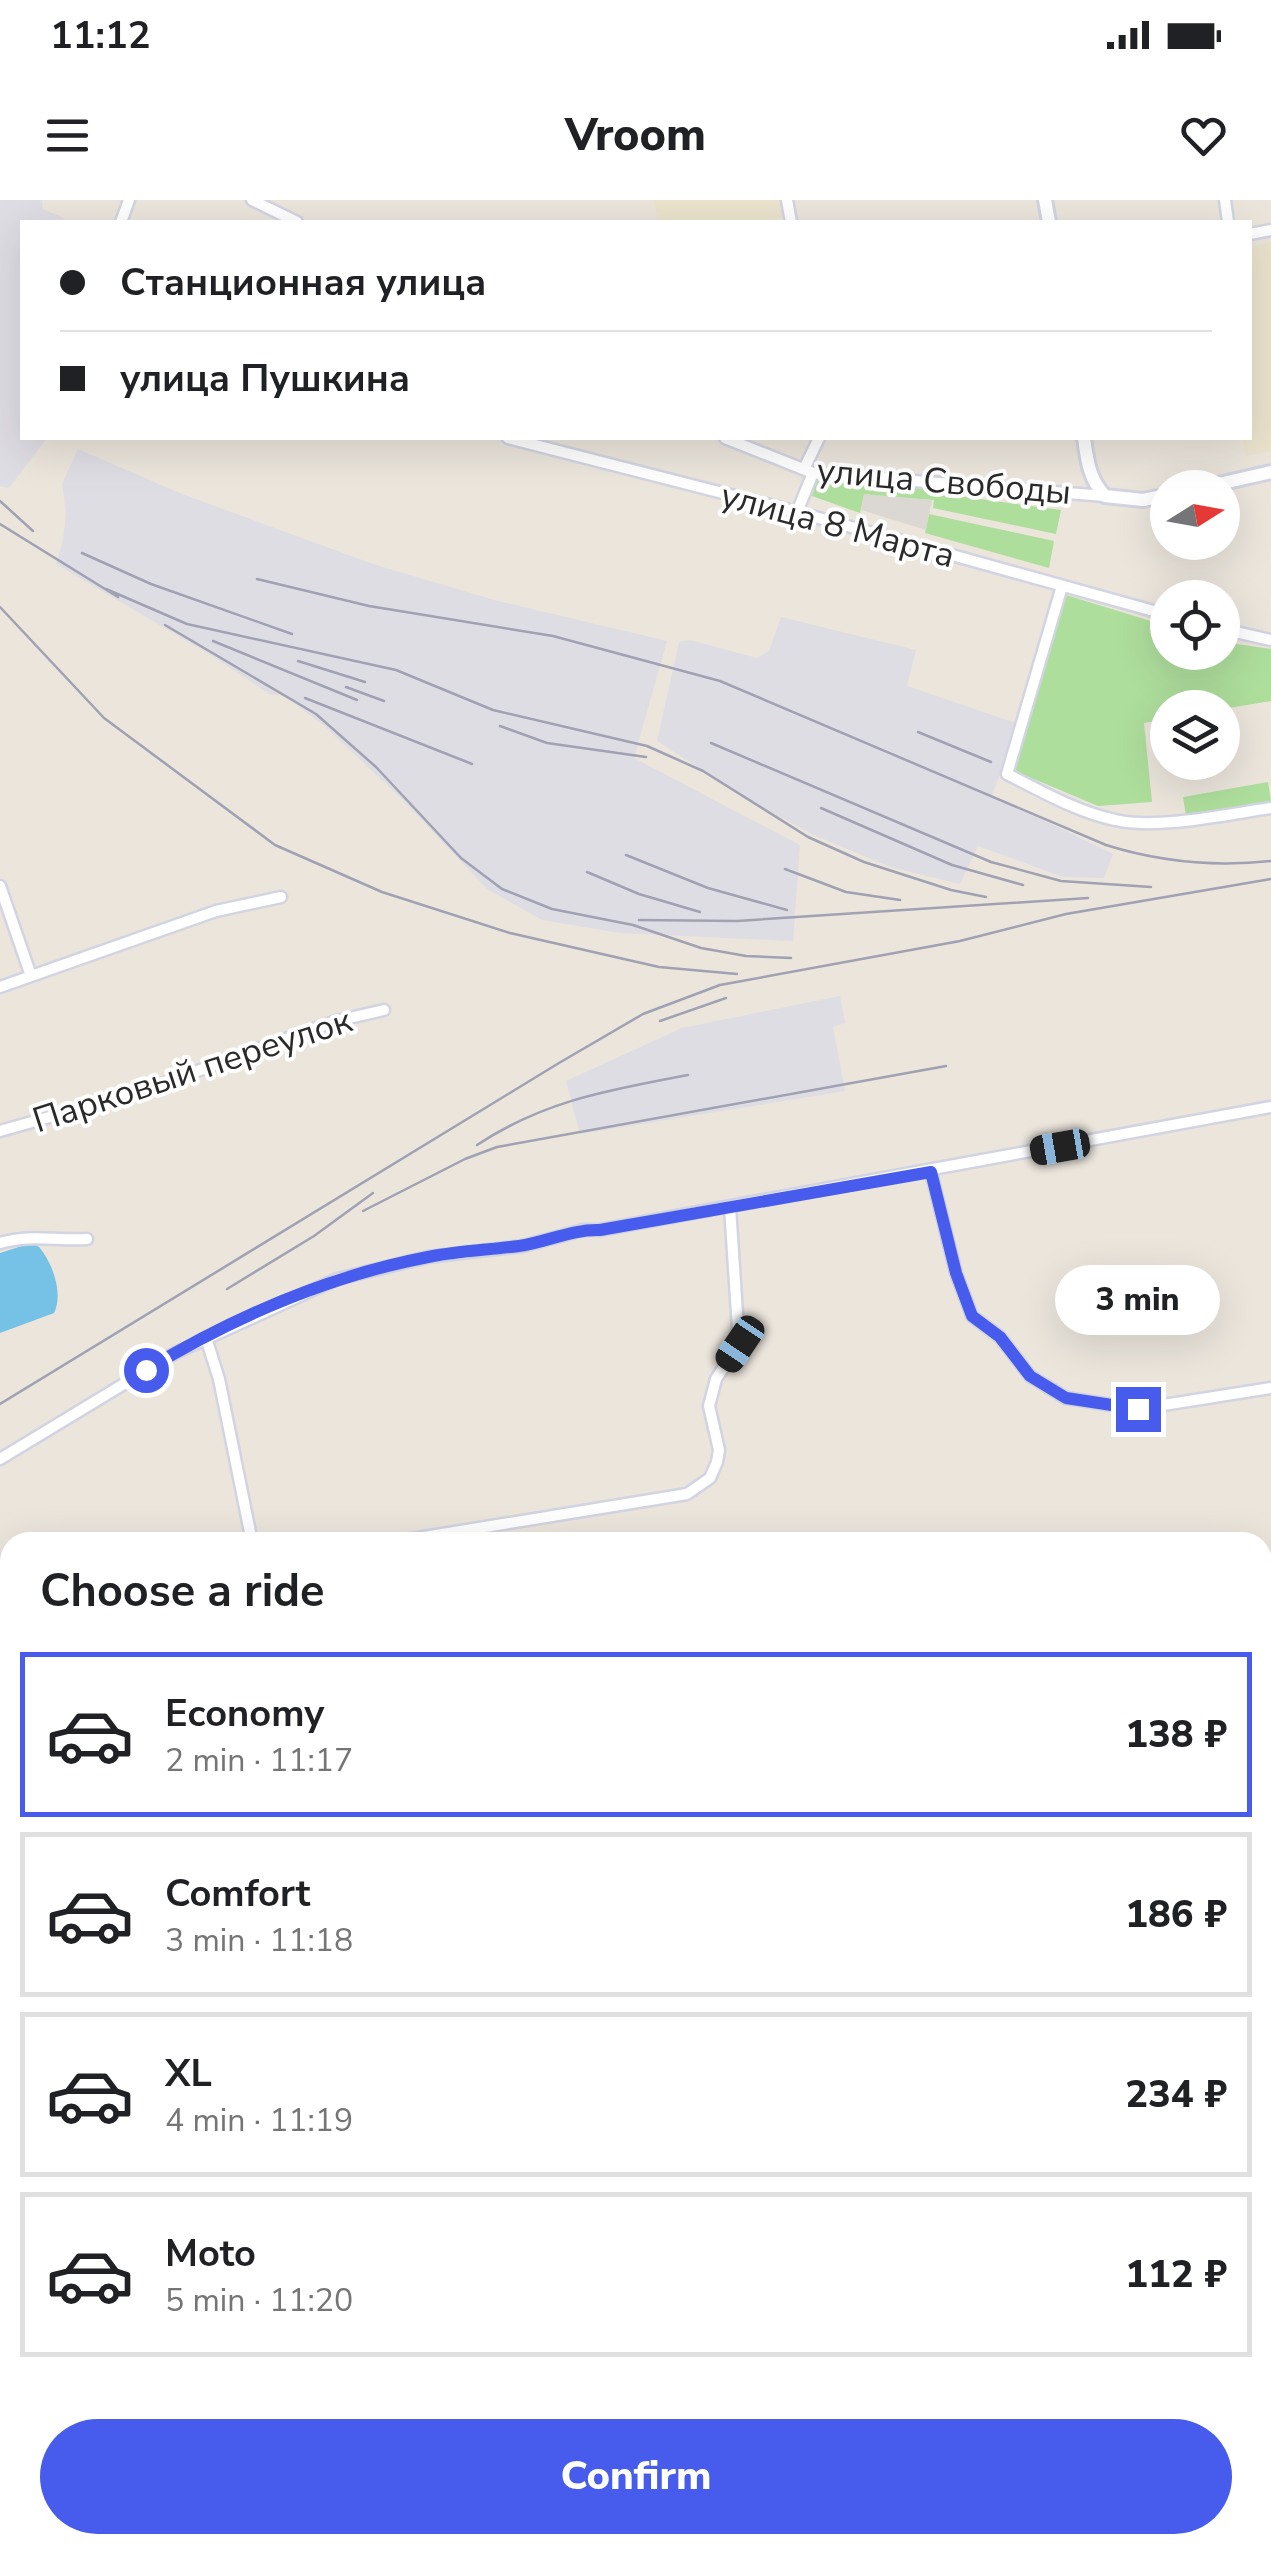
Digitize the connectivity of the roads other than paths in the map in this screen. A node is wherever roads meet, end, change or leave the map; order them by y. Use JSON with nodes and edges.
{"nodes":[{"id":1,"x":252,"y":200,"type":"edge"},
{"id":2,"x":293,"y":220,"type":"edge"},
{"id":3,"x":516,"y":440,"type":"edge"},
{"id":4,"x":730,"y":440,"type":"edge"},
{"id":5,"x":818,"y":440,"type":"edge"},
{"id":6,"x":1084,"y":440,"type":"edge"},
{"id":7,"x":809,"y":471,"type":"junction"},
{"id":8,"x":1271,"y":472,"type":"edge"},
{"id":9,"x":1240,"y":479,"type":"edge"},
{"id":10,"x":1105,"y":496,"type":"junction"},
{"id":11,"x":1150,"y":499,"type":"edge"},
{"id":12,"x":797,"y":512,"type":"junction"},
{"id":13,"x":1062,"y":586,"type":"junction"},
{"id":14,"x":1150,"y":609,"type":"edge"},
{"id":15,"x":1240,"y":633,"type":"edge"},
{"id":16,"x":1271,"y":640,"type":"edge"},
{"id":17,"x":1271,"y":808,"type":"edge"},
{"id":18,"x":0,"y":886,"type":"edge"},
{"id":19,"x":281,"y":897,"type":"dead end"},
{"id":20,"x":30,"y":976,"type":"junction"},
{"id":21,"x":0,"y":987,"type":"edge"},
{"id":22,"x":384,"y":1010,"type":"dead end"},
{"id":23,"x":1271,"y":1107,"type":"edge"},
{"id":24,"x":0,"y":1131,"type":"edge"},
{"id":25,"x":931,"y":1172,"type":"junction"},
{"id":26,"x":730,"y":1207,"type":"junction"},
{"id":27,"x":87,"y":1239,"type":"dead end"},
{"id":28,"x":0,"y":1243,"type":"edge"},
{"id":29,"x":206,"y":1338,"type":"junction"},
{"id":30,"x":1271,"y":1388,"type":"edge"},
{"id":31,"x":0,"y":1459,"type":"edge"},
{"id":32,"x":250,"y":1532,"type":"edge"},
{"id":33,"x":454,"y":1532,"type":"edge"}],
"edges":[{"from":1,"to":2,"type":"street"},
{"from":3,"to":12,"type":"street","name":"улица 8 Марта"},
{"from":4,"to":7,"type":"street","name":"улица Свободы"},
{"from":5,"to":7,"type":"street"},
{"from":6,"to":10,"type":"street"},
{"from":7,"to":10,"type":"street","name":"улица Свободы"},
{"from":7,"to":12,"type":"street"},
{"from":8,"to":9,"type":"street"},
{"from":10,"to":11,"type":"street","name":"улица Свободы"},
{"from":12,"to":13,"type":"street","name":"улица 8 Марта"},
{"from":13,"to":14,"type":"street","name":"улица 8 Марта"},
{"from":13,"to":17,"type":"street"},
{"from":15,"to":16,"type":"street"},
{"from":18,"to":20,"type":"street"},
{"from":19,"to":20,"type":"street"},
{"from":20,"to":21,"type":"street"},
{"from":22,"to":24,"type":"street","name":"Парковый переулок"},
{"from":23,"to":25,"type":"street"},
{"from":25,"to":26,"type":"street"},
{"from":25,"to":30,"type":"street"},
{"from":26,"to":29,"type":"street"},
{"from":26,"to":33,"type":"street"},
{"from":27,"to":28,"type":"street"},
{"from":29,"to":31,"type":"street"},
{"from":29,"to":32,"type":"street"}]}
